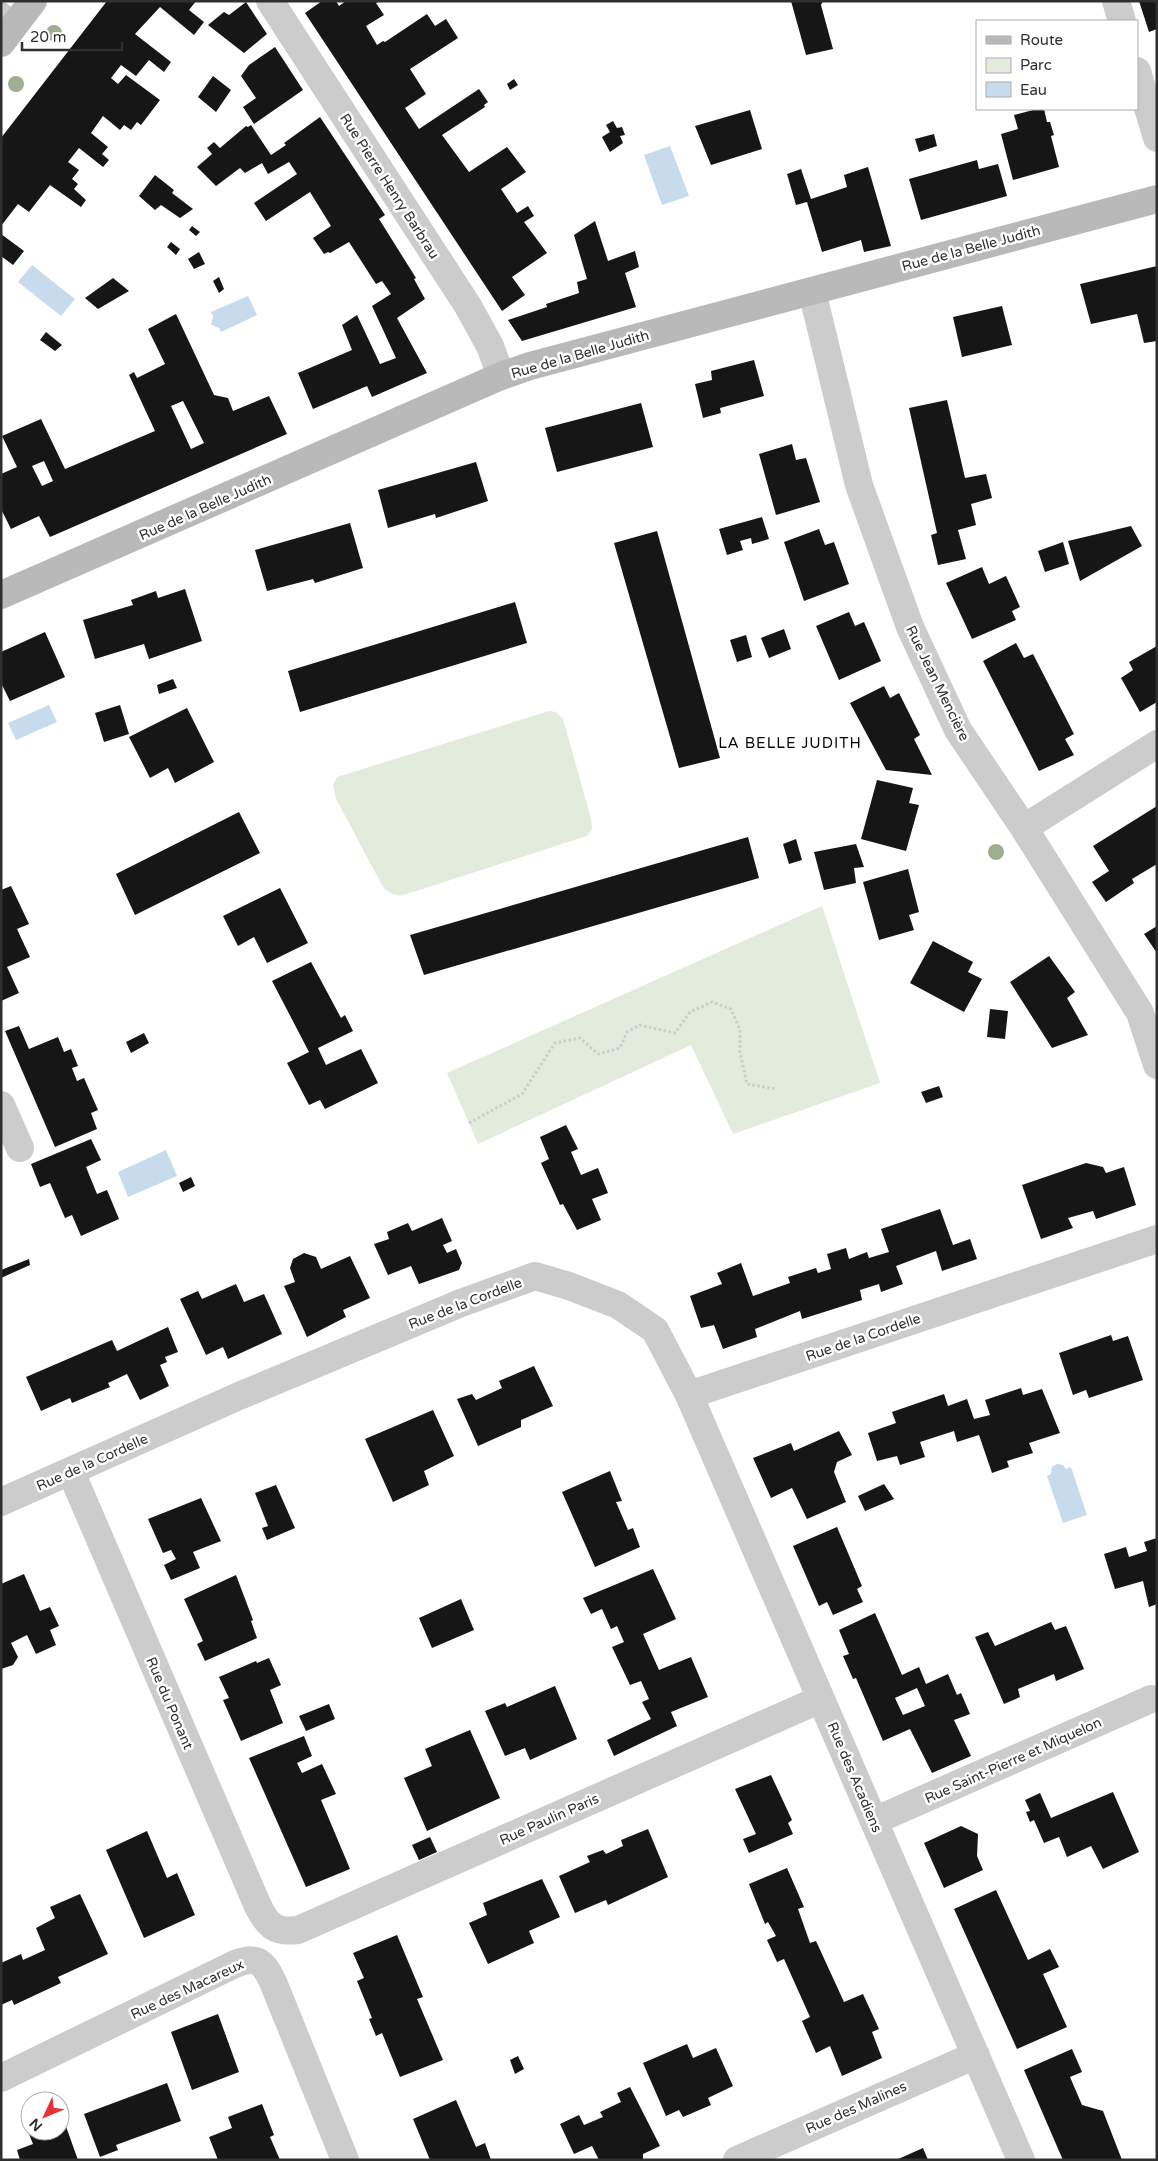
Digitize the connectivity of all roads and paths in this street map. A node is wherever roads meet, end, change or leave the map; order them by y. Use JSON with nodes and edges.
{"nodes":[{"id":1,"x":270,"y":1,"type":"edge"},
{"id":2,"x":1116,"y":1,"type":"edge"},
{"id":3,"x":1122,"y":20,"type":"edge"},
{"id":4,"x":1138,"y":74,"type":"edge"},
{"id":5,"x":1157,"y":138,"type":"edge"},
{"id":6,"x":1157,"y":199,"type":"edge"},
{"id":7,"x":812,"y":291,"type":"junction"},
{"id":8,"x":502,"y":376,"type":"junction"},
{"id":9,"x":1,"y":595,"type":"edge"},
{"id":10,"x":1157,"y":744,"type":"edge"},
{"id":11,"x":1024,"y":828,"type":"junction"},
{"id":12,"x":1157,"y":1065,"type":"edge"},
{"id":13,"x":776,"y":1089,"type":"dead end"},
{"id":14,"x":1,"y":1105,"type":"edge"},
{"id":15,"x":469,"y":1123,"type":"dead end"},
{"id":16,"x":20,"y":1148,"type":"dead end"},
{"id":17,"x":1157,"y":1239,"type":"edge"},
{"id":18,"x":689,"y":1395,"type":"junction"},
{"id":19,"x":71,"y":1472,"type":"junction"},
{"id":20,"x":1,"y":1502,"type":"edge"},
{"id":21,"x":821,"y":1699,"type":"junction"},
{"id":22,"x":1151,"y":1699,"type":"dead end"},
{"id":23,"x":874,"y":1821,"type":"junction"},
{"id":24,"x":276,"y":1929,"type":"junction"},
{"id":25,"x":259,"y":1962,"type":"junction"},
{"id":26,"x":976,"y":2055,"type":"junction"},
{"id":27,"x":1,"y":2078,"type":"edge"},
{"id":28,"x":344,"y":2160,"type":"edge"},
{"id":29,"x":737,"y":2160,"type":"edge"},
{"id":30,"x":1021,"y":2160,"type":"edge"}],
"edges":[{"from":1,"to":8,"type":"street","name":"Rue Pierre Henry Barbrau"},
{"from":2,"to":3,"type":"street"},
{"from":4,"to":5,"type":"street"},
{"from":6,"to":7,"type":"street","name":"Rue de la Belle Judith"},
{"from":7,"to":8,"type":"street","name":"Rue de la Belle Judith"},
{"from":7,"to":11,"type":"street","name":"Rue Jean Mencière"},
{"from":8,"to":9,"type":"street","name":"Rue de la Belle Judith"},
{"from":10,"to":11,"type":"street"},
{"from":11,"to":12,"type":"street","name":"Rue Jean Mencière"},
{"from":13,"to":15,"type":"path"},
{"from":14,"to":16,"type":"street"},
{"from":17,"to":18,"type":"street","name":"Rue de la Cordelle"},
{"from":18,"to":19,"type":"street","name":"Rue de la Cordelle"},
{"from":18,"to":21,"type":"street","name":"Rue des Acadiens"},
{"from":19,"to":20,"type":"street","name":"Rue de la Cordelle"},
{"from":19,"to":24,"type":"street","name":"Rue du Ponant"},
{"from":21,"to":23,"type":"street","name":"Rue des Acadiens"},
{"from":21,"to":24,"type":"street","name":"Rue Paulin Paris"},
{"from":22,"to":23,"type":"street","name":"Rue Saint-Pierre et Miquelon"},
{"from":23,"to":26,"type":"street","name":"Rue des Acadiens"},
{"from":24,"to":25,"type":"street"},
{"from":25,"to":27,"type":"street","name":"Rue des Macareux"},
{"from":25,"to":28,"type":"street","name":"Rue des Macareux"},
{"from":26,"to":29,"type":"street","name":"Rue des Malines"},
{"from":26,"to":30,"type":"street","name":"Rue des Acadiens"}]}
